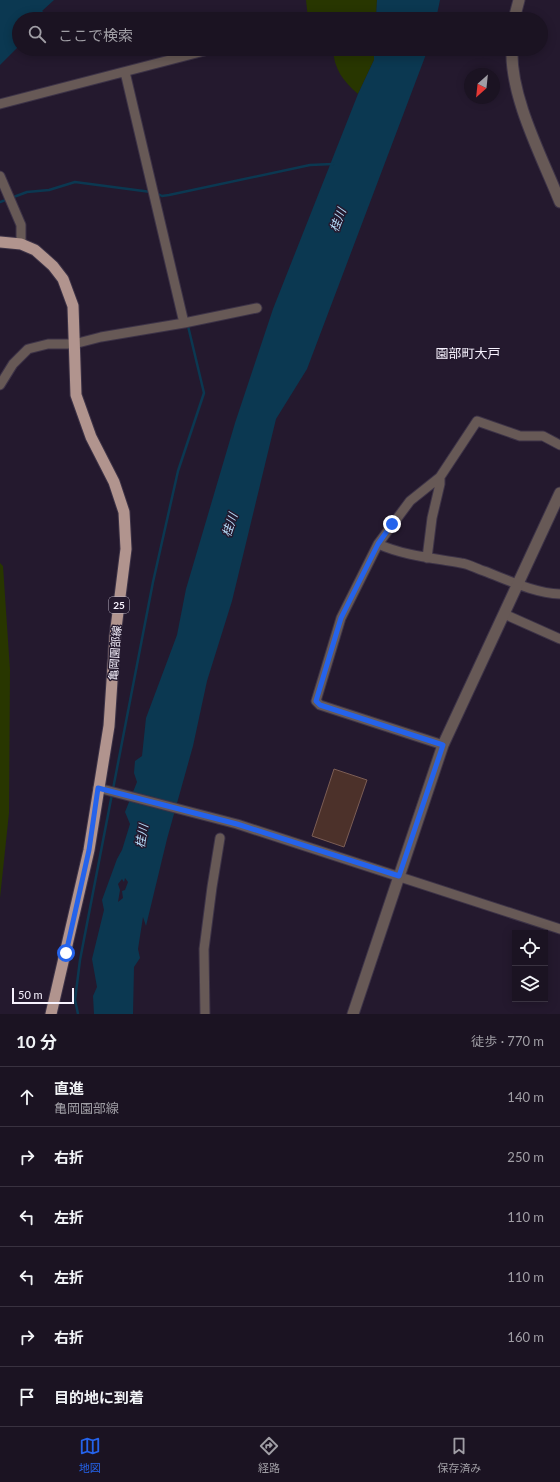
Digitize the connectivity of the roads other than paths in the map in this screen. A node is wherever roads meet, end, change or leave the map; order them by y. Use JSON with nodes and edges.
{"nodes":[{"id":1,"x":519,"y":0,"type":"edge"},
{"id":2,"x":516,"y":12,"type":"edge"},
{"id":3,"x":186,"y":56,"type":"edge"},
{"id":4,"x":511,"y":56,"type":"edge"},
{"id":5,"x":125,"y":72,"type":"junction"},
{"id":6,"x":0,"y":104,"type":"edge"},
{"id":7,"x":0,"y":176,"type":"edge"},
{"id":8,"x":560,"y":202,"type":"edge"},
{"id":9,"x":0,"y":242,"type":"edge"},
{"id":10,"x":21,"y":244,"type":"junction"},
{"id":11,"x":257,"y":308,"type":"dead end"},
{"id":12,"x":184,"y":323,"type":"junction"},
{"id":13,"x":74,"y":344,"type":"junction"},
{"id":14,"x":0,"y":385,"type":"edge"},
{"id":15,"x":560,"y":444,"type":"edge"},
{"id":16,"x":440,"y":477,"type":"junction"},
{"id":17,"x":560,"y":493,"type":"edge"},
{"id":18,"x":378,"y":544,"type":"junction"},
{"id":19,"x":427,"y":558,"type":"junction"},
{"id":20,"x":518,"y":584,"type":"junction"},
{"id":21,"x":560,"y":594,"type":"edge"},
{"id":22,"x":504,"y":614,"type":"junction"},
{"id":23,"x":560,"y":639,"type":"edge"},
{"id":24,"x":443,"y":745,"type":"junction"},
{"id":25,"x":100,"y":789,"type":"junction"},
{"id":26,"x":220,"y":838,"type":"dead end"},
{"id":27,"x":399,"y":876,"type":"junction"},
{"id":28,"x":560,"y":929,"type":"edge"},
{"id":29,"x":51,"y":1014,"type":"edge"},
{"id":30,"x":205,"y":1014,"type":"edge"},
{"id":31,"x":353,"y":1014,"type":"edge"}],
"edges":[{"from":1,"to":2,"type":"street"},
{"from":3,"to":5,"type":"street"},
{"from":4,"to":8,"type":"street"},
{"from":5,"to":6,"type":"street"},
{"from":5,"to":12,"type":"street"},
{"from":7,"to":10,"type":"street"},
{"from":9,"to":10,"type":"main road","name":"亀岡園部線","number":"25"},
{"from":10,"to":13,"type":"main road","name":"亀岡園部線","number":"25"},
{"from":11,"to":12,"type":"street"},
{"from":12,"to":13,"type":"street"},
{"from":13,"to":14,"type":"street"},
{"from":13,"to":25,"type":"main road","name":"亀岡園部線","number":"25"},
{"from":15,"to":16,"type":"street"},
{"from":16,"to":18,"type":"street"},
{"from":16,"to":19,"type":"street"},
{"from":17,"to":20,"type":"street"},
{"from":18,"to":19,"type":"street"},
{"from":18,"to":24,"type":"street"},
{"from":19,"to":20,"type":"street"},
{"from":20,"to":21,"type":"street"},
{"from":20,"to":22,"type":"street"},
{"from":22,"to":23,"type":"street"},
{"from":22,"to":24,"type":"street"},
{"from":24,"to":27,"type":"street"},
{"from":25,"to":27,"type":"street"},
{"from":25,"to":29,"type":"main road","name":"亀岡園部線","number":"25"},
{"from":26,"to":30,"type":"street"},
{"from":27,"to":28,"type":"street"},
{"from":27,"to":31,"type":"street"}]}
